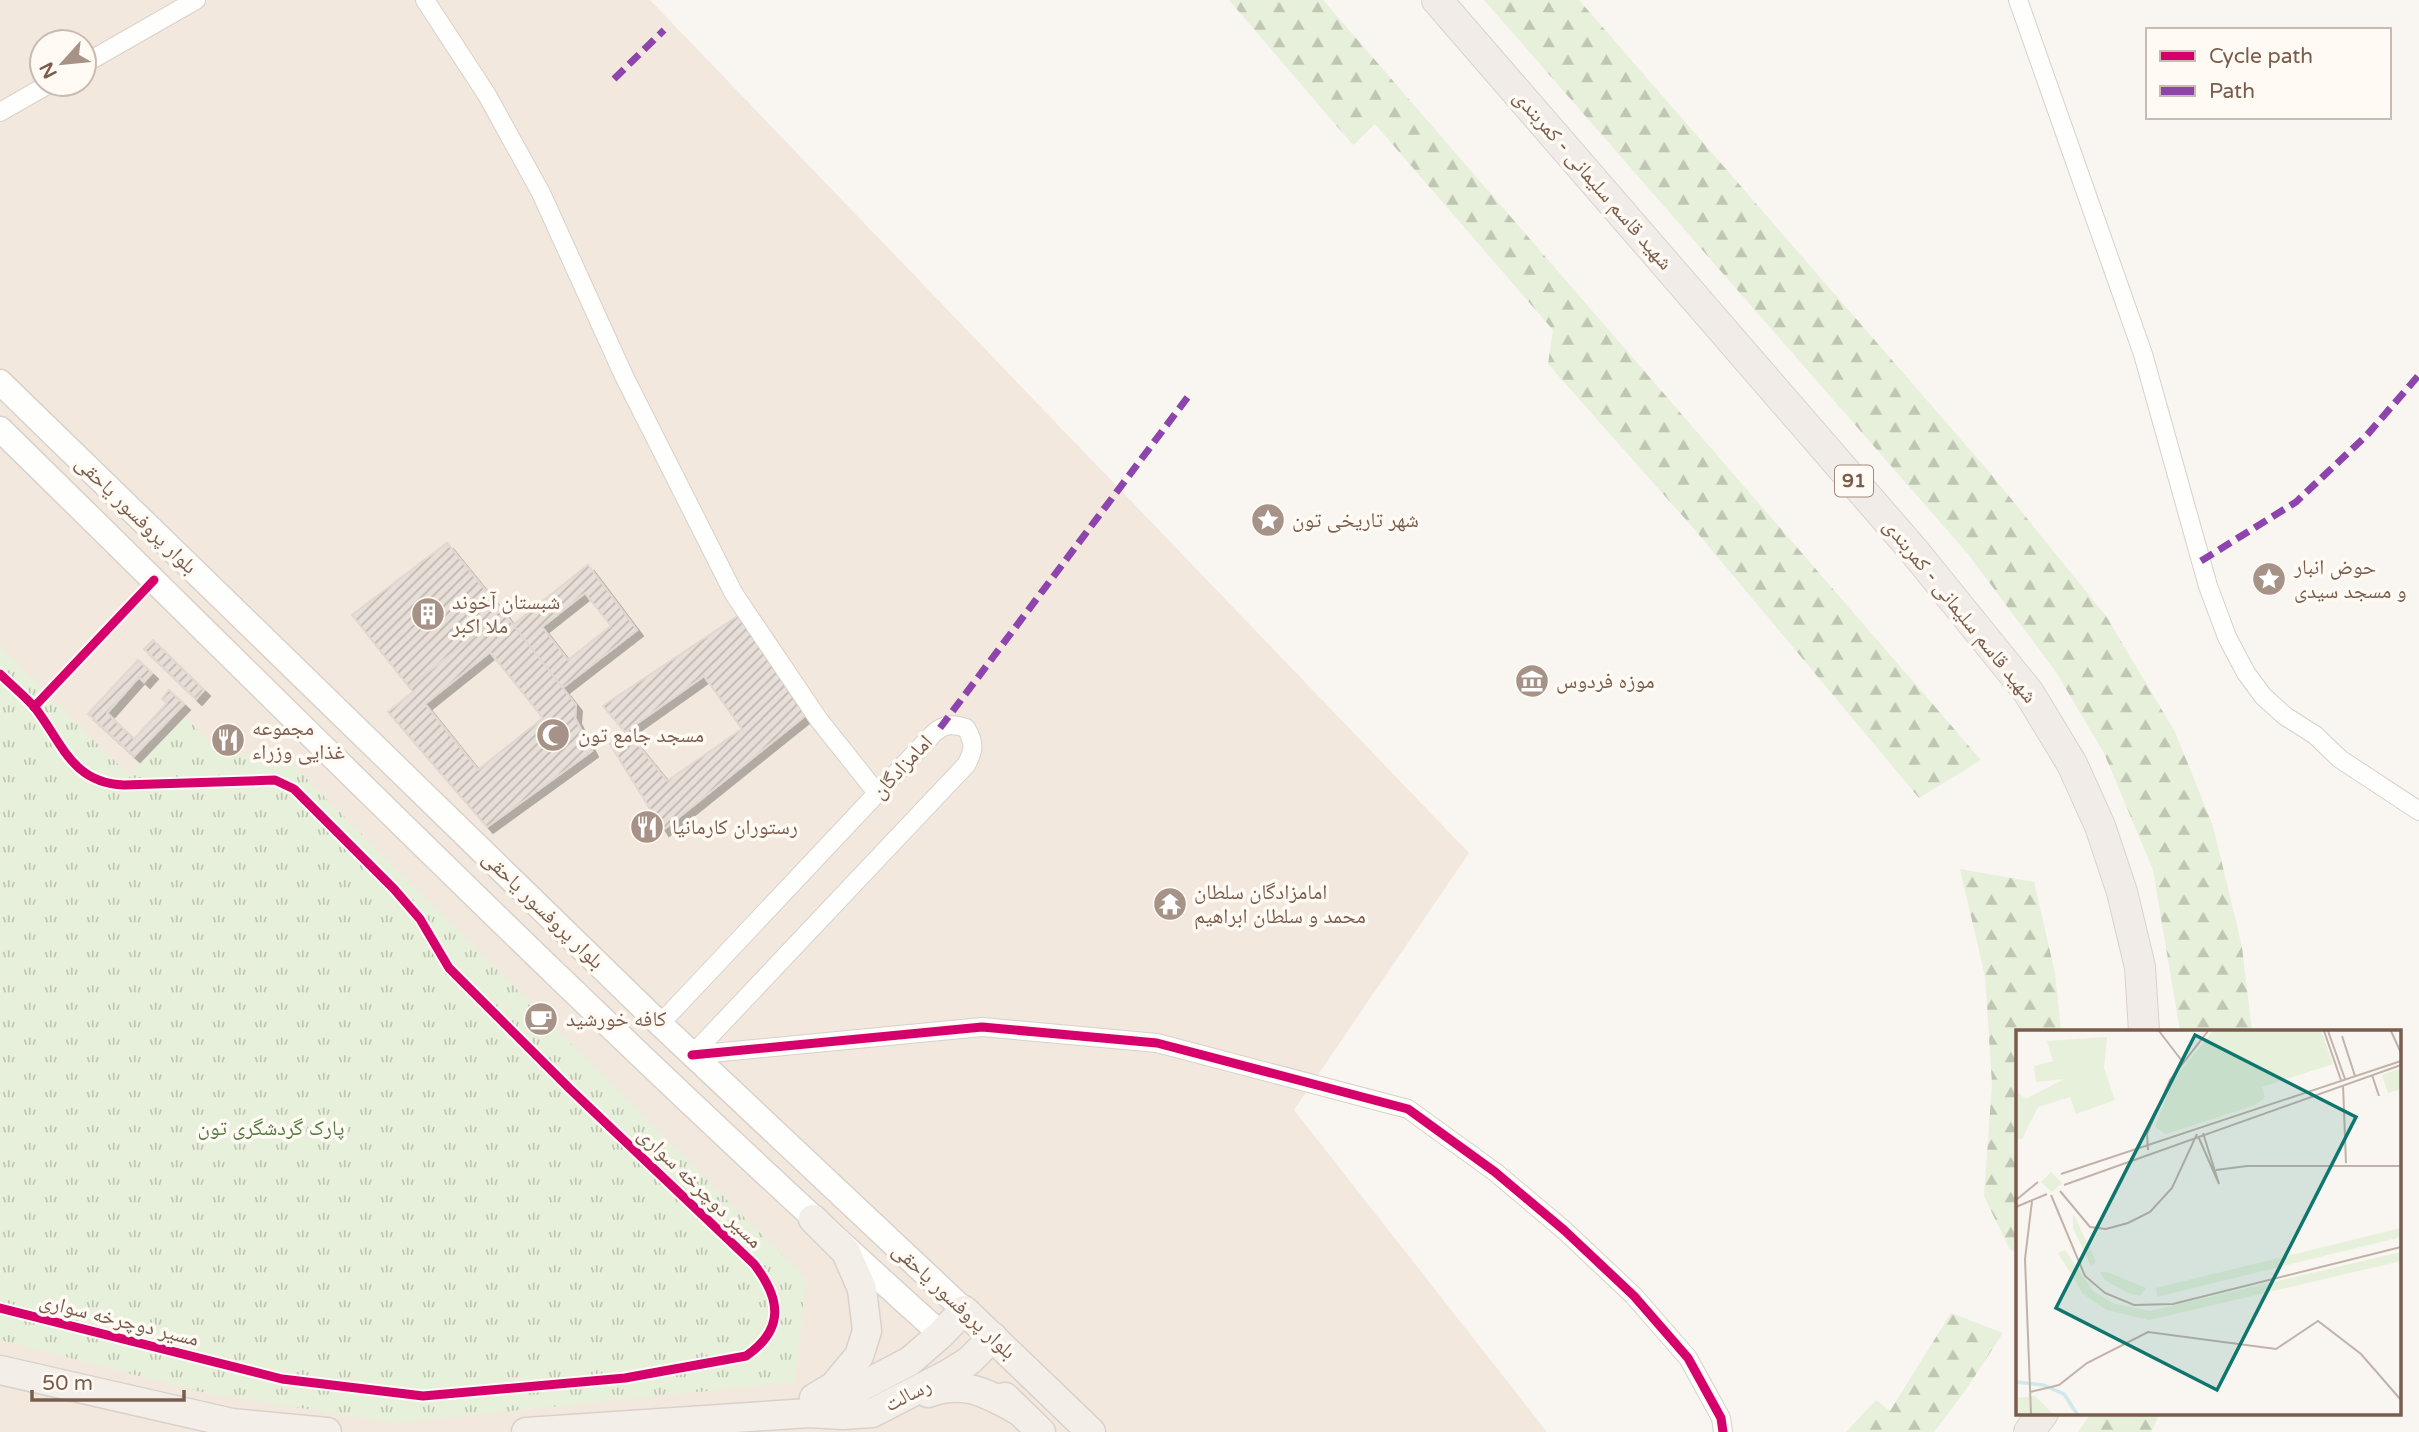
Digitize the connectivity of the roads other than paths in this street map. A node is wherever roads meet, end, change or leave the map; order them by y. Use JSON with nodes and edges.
{"nodes":[{"id":1,"x":196,"y":0,"type":"edge"},
{"id":2,"x":425,"y":0,"type":"edge"},
{"id":3,"x":1437,"y":0,"type":"edge"},
{"id":4,"x":2018,"y":0,"type":"edge"},
{"id":5,"x":98,"y":56,"type":"edge"},
{"id":6,"x":28,"y":96,"type":"edge"},
{"id":7,"x":0,"y":112,"type":"edge"},
{"id":8,"x":0,"y":382,"type":"edge"},
{"id":9,"x":0,"y":429,"type":"edge"},
{"id":10,"x":877,"y":793,"type":"junction"},
{"id":11,"x":2419,"y":811,"type":"edge"},
{"id":12,"x":660,"y":1024,"type":"junction"},
{"id":13,"x":2144,"y":1030,"type":"edge"},
{"id":14,"x":692,"y":1055,"type":"junction"},
{"id":15,"x":838,"y":1191,"type":"junction"},
{"id":16,"x":813,"y":1219,"type":"junction"},
{"id":17,"x":964,"y":1310,"type":"junction"},
{"id":18,"x":992,"y":1337,"type":"junction"},
{"id":19,"x":934,"y":1341,"type":"junction"},
{"id":20,"x":959,"y":1368,"type":"junction"},
{"id":21,"x":0,"y":1370,"type":"edge"},
{"id":22,"x":1019,"y":1411,"type":"junction"},
{"id":23,"x":872,"y":1413,"type":"junction"},
{"id":24,"x":797,"y":1414,"type":"junction"},
{"id":25,"x":2042,"y":1414,"type":"edge"},
{"id":26,"x":327,"y":1432,"type":"edge"},
{"id":27,"x":526,"y":1432,"type":"edge"},
{"id":28,"x":1041,"y":1432,"type":"edge"},
{"id":29,"x":1091,"y":1432,"type":"edge"},
{"id":30,"x":1723,"y":1432,"type":"edge"},
{"id":31,"x":2029,"y":1432,"type":"edge"}],
"edges":[{"from":1,"to":5,"type":"street"},
{"from":2,"to":10,"type":"street"},
{"from":3,"to":13,"type":"highway","name":"شهید قاسم سلیمانی - کمربندی","number":"91"},
{"from":4,"to":11,"type":"street"},
{"from":6,"to":7,"type":"street"},
{"from":8,"to":12,"type":"main road","name":"بلوار پروفسور یاحقی"},
{"from":9,"to":16,"type":"main road","name":"بلوار پروفسور یاحقی"},
{"from":10,"to":12,"type":"street","name":"امامزادگان"},
{"from":10,"to":14,"type":"street","name":"امامزادگان"},
{"from":12,"to":14,"type":"main road","name":"بلوار پروفسور یاحقی"},
{"from":14,"to":15,"type":"main road","name":"بلوار پروفسور یاحقی"},
{"from":14,"to":30,"type":"street"},
{"from":15,"to":16,"type":"main road"},
{"from":15,"to":17,"type":"main road","name":"بلوار پروفسور یاحقی"},
{"from":16,"to":19,"type":"main road","name":"بلوار پروفسور یاحقی"},
{"from":16,"to":24,"type":"main road"},
{"from":17,"to":18,"type":"main road","name":"بلوار پروفسور یاحقی"},
{"from":17,"to":19,"type":"main road","name":"رسالت"},
{"from":18,"to":20,"type":"main road","name":"رسالت"},
{"from":18,"to":29,"type":"main road","name":"بلوار پروفسور یاحقی"},
{"from":19,"to":20,"type":"main road","name":"بلوار پروفسور یاحقی"},
{"from":19,"to":24,"type":"main road","name":"رسالت"},
{"from":20,"to":22,"type":"main road","name":"بلوار پروفسور یاحقی"},
{"from":20,"to":23,"type":"main road","name":"رسالت"},
{"from":21,"to":26,"type":"main road"},
{"from":22,"to":23,"type":"main road"},
{"from":22,"to":28,"type":"main road","name":"بلوار پروفسور یاحقی"},
{"from":23,"to":24,"type":"main road","name":"رسالت"},
{"from":24,"to":27,"type":"main road","name":"رسالت"},
{"from":25,"to":31,"type":"highway"}]}
